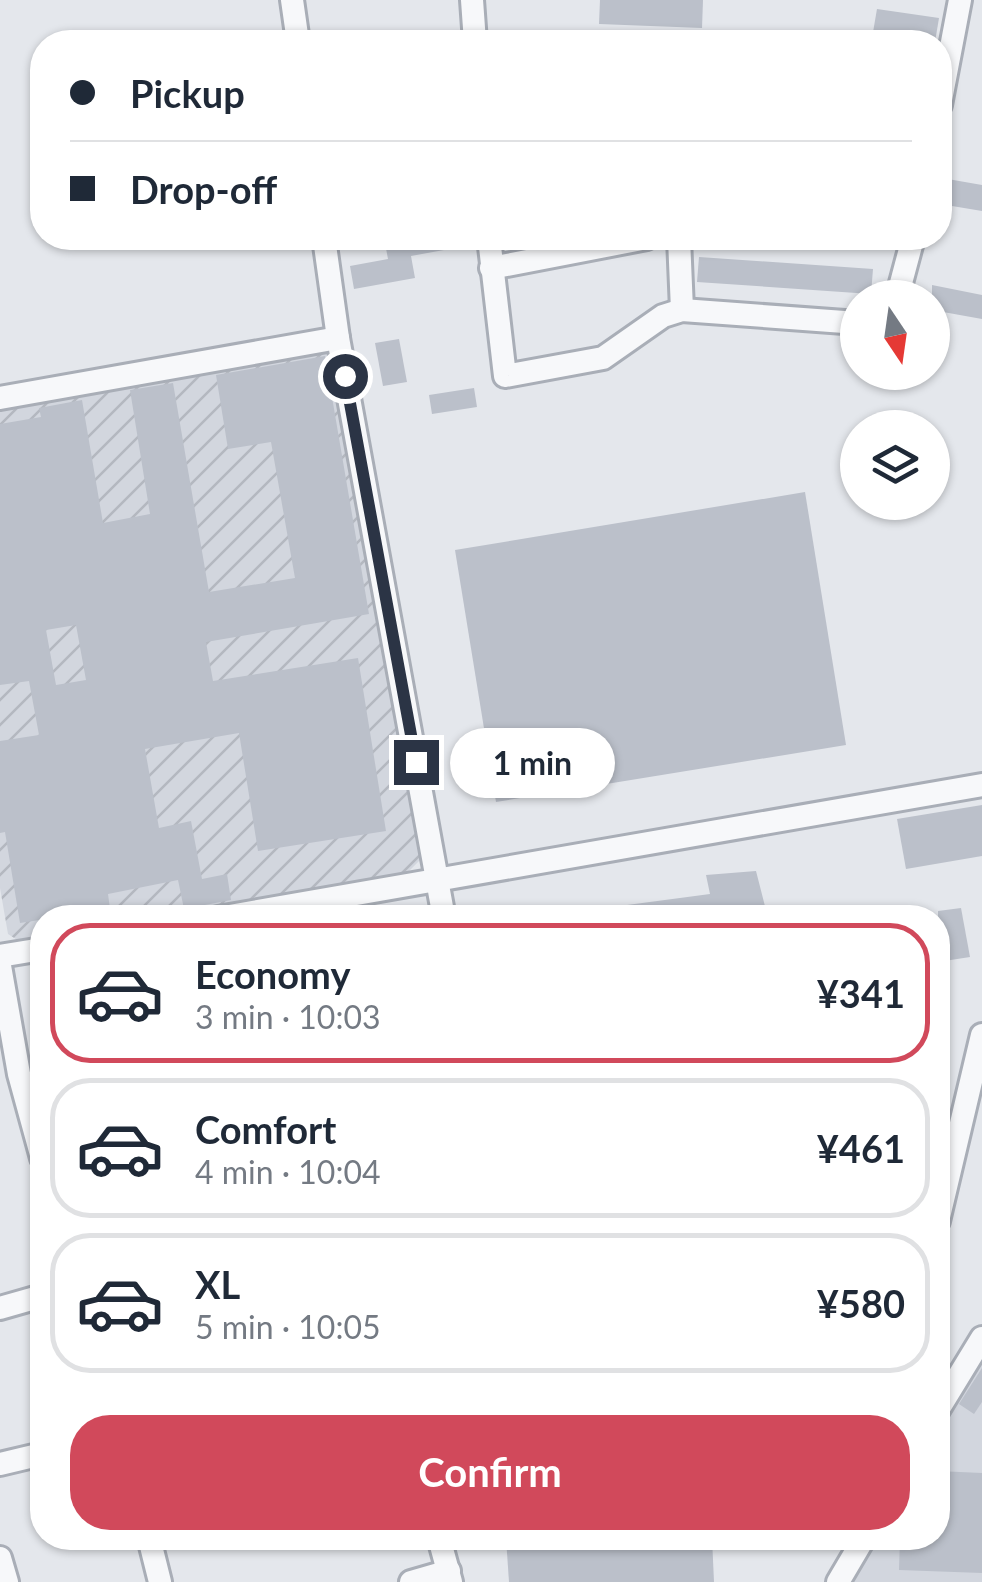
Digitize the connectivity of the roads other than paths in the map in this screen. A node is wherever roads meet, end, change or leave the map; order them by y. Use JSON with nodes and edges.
{"nodes":[{"id":1,"x":292,"y":0,"type":"edge"},
{"id":2,"x":472,"y":0,"type":"edge"},
{"id":3,"x":960,"y":0,"type":"edge"},
{"id":4,"x":296,"y":30,"type":"edge"},
{"id":5,"x":475,"y":30,"type":"edge"},
{"id":6,"x":952,"y":42,"type":"edge"},
{"id":7,"x":326,"y":250,"type":"edge"},
{"id":8,"x":490,"y":250,"type":"edge"},
{"id":9,"x":585,"y":250,"type":"edge"},
{"id":10,"x":680,"y":250,"type":"edge"},
{"id":11,"x":911,"y":250,"type":"edge"},
{"id":12,"x":491,"y":268,"type":"junction"},
{"id":13,"x":902,"y":280,"type":"edge"},
{"id":14,"x":682,"y":310,"type":"junction"},
{"id":15,"x":840,"y":322,"type":"edge"},
{"id":16,"x":338,"y":338,"type":"junction"},
{"id":17,"x":0,"y":398,"type":"edge"},
{"id":18,"x":982,"y":784,"type":"edge"},
{"id":19,"x":437,"y":877,"type":"junction"},
{"id":20,"x":287,"y":905,"type":"edge"},
{"id":21,"x":442,"y":905,"type":"edge"},
{"id":22,"x":30,"y":951,"type":"edge"},
{"id":23,"x":0,"y":956,"type":"edge"},
{"id":24,"x":0,"y":966,"type":"edge"},
{"id":25,"x":982,"y":1036,"type":"edge"},
{"id":26,"x":12,"y":1064,"type":"edge"},
{"id":27,"x":30,"y":1120,"type":"edge"},
{"id":28,"x":950,"y":1171,"type":"edge"},
{"id":29,"x":30,"y":1299,"type":"edge"},
{"id":30,"x":0,"y":1308,"type":"edge"},
{"id":31,"x":982,"y":1338,"type":"edge"},
{"id":32,"x":950,"y":1390,"type":"edge"},
{"id":33,"x":30,"y":1457,"type":"edge"},
{"id":34,"x":0,"y":1464,"type":"edge"},
{"id":35,"x":151,"y":1550,"type":"edge"},
{"id":36,"x":442,"y":1550,"type":"edge"},
{"id":37,"x":857,"y":1550,"type":"edge"},
{"id":38,"x":0,"y":1558,"type":"edge"},
{"id":39,"x":450,"y":1577,"type":"edge"},
{"id":40,"x":7,"y":1582,"type":"edge"},
{"id":41,"x":160,"y":1582,"type":"edge"},
{"id":42,"x":410,"y":1582,"type":"edge"},
{"id":43,"x":838,"y":1582,"type":"edge"}],
"edges":[{"from":1,"to":4,"type":"street"},
{"from":2,"to":5,"type":"street"},
{"from":3,"to":6,"type":"street"},
{"from":7,"to":16,"type":"street"},
{"from":8,"to":12,"type":"street"},
{"from":9,"to":12,"type":"street"},
{"from":10,"to":14,"type":"street"},
{"from":11,"to":13,"type":"street"},
{"from":12,"to":14,"type":"street"},
{"from":14,"to":15,"type":"street"},
{"from":16,"to":17,"type":"street"},
{"from":16,"to":19,"type":"street"},
{"from":18,"to":19,"type":"street"},
{"from":19,"to":20,"type":"street"},
{"from":19,"to":21,"type":"street"},
{"from":22,"to":23,"type":"street"},
{"from":24,"to":26,"type":"street"},
{"from":25,"to":28,"type":"street"},
{"from":26,"to":27,"type":"street"},
{"from":29,"to":30,"type":"street"},
{"from":31,"to":32,"type":"street"},
{"from":33,"to":34,"type":"street"},
{"from":35,"to":41,"type":"street"},
{"from":36,"to":39,"type":"street"},
{"from":37,"to":43,"type":"street"},
{"from":38,"to":40,"type":"street"},
{"from":39,"to":42,"type":"street"}]}
